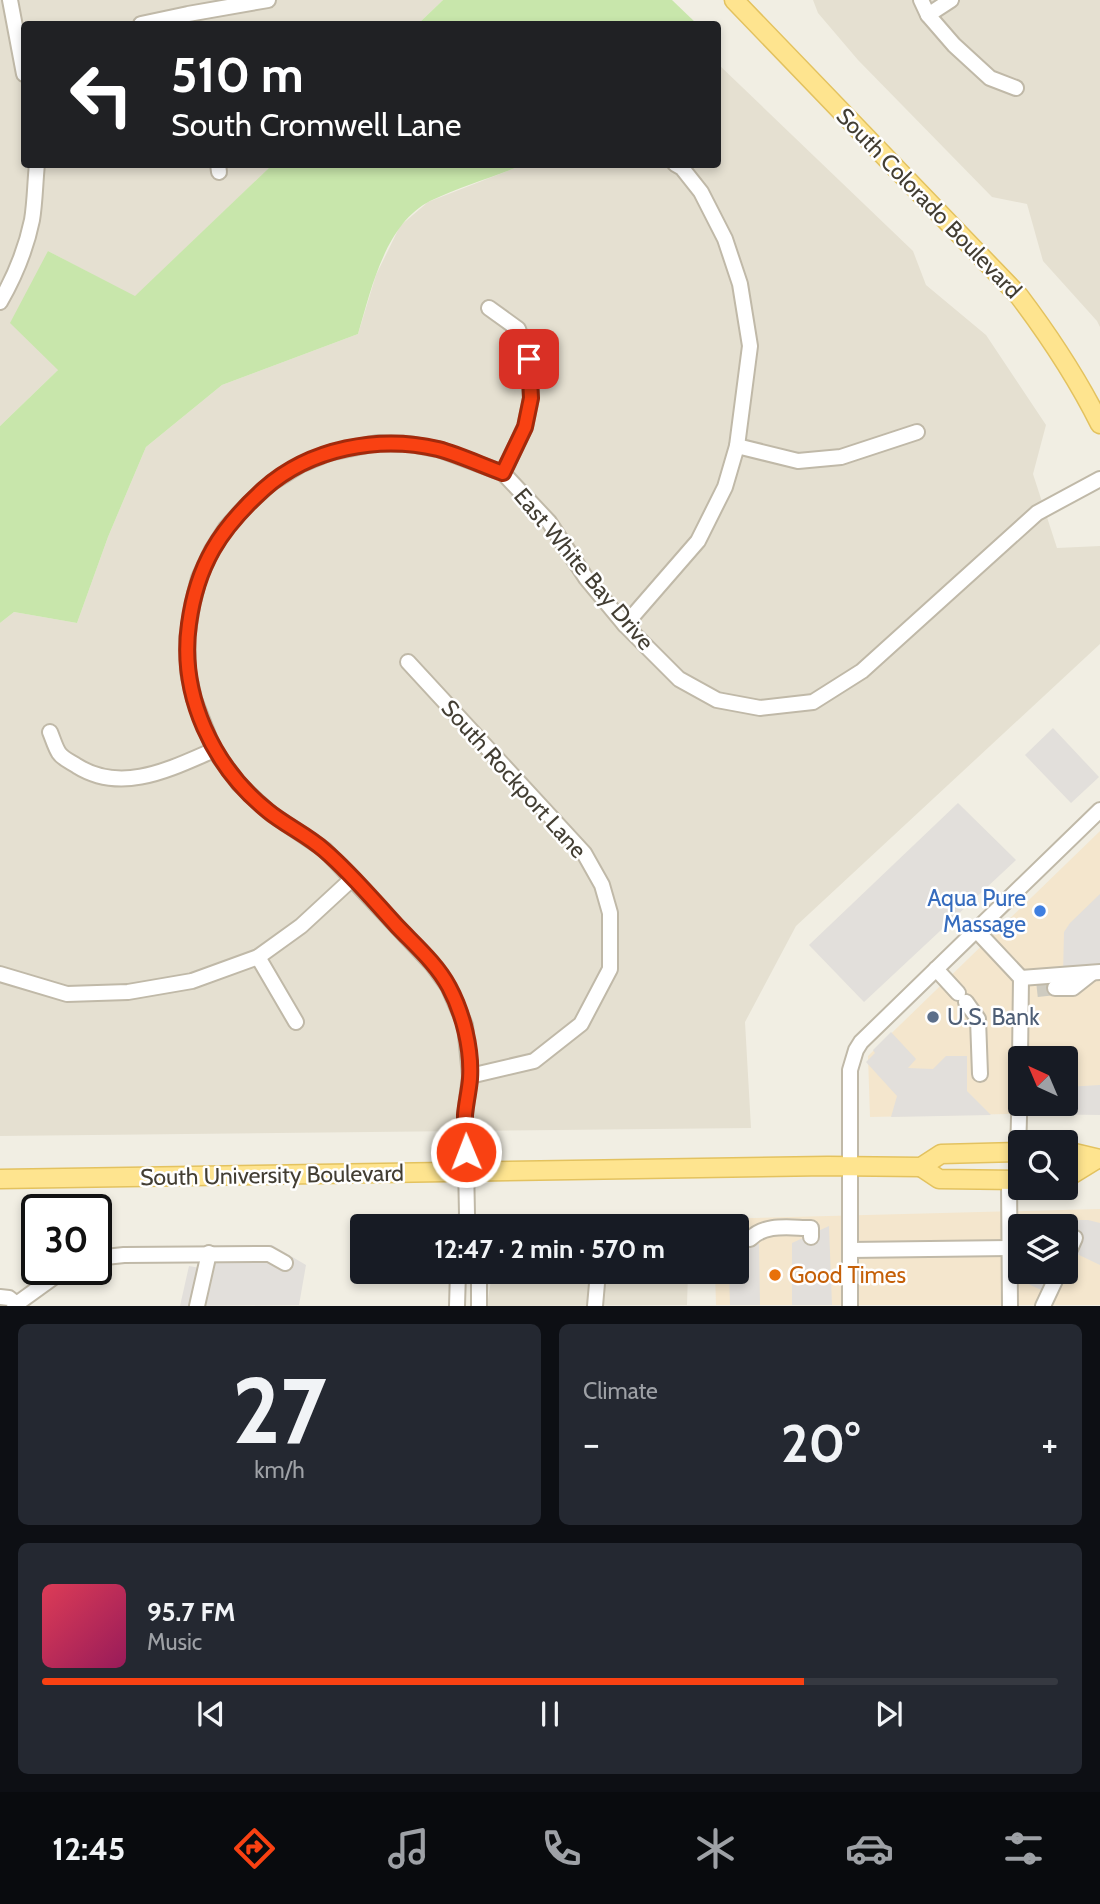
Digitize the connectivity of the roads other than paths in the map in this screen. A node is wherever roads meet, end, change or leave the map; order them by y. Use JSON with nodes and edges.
{"nodes":[{"id":1,"x":10,"y":0,"type":"edge"},
{"id":2,"x":268,"y":0,"type":"edge"},
{"id":3,"x":734,"y":0,"type":"edge"},
{"id":4,"x":921,"y":0,"type":"edge"},
{"id":5,"x":951,"y":0,"type":"edge"},
{"id":6,"x":929,"y":15,"type":"junction"},
{"id":7,"x":190,"y":19,"type":"edge"},
{"id":8,"x":170,"y":21,"type":"edge"},
{"id":9,"x":21,"y":42,"type":"edge"},
{"id":10,"x":1016,"y":88,"type":"dead end"},
{"id":11,"x":37,"y":168,"type":"edge"},
{"id":12,"x":682,"y":168,"type":"edge"},
{"id":13,"x":0,"y":302,"type":"edge"},
{"id":14,"x":489,"y":307,"type":"dead end"},
{"id":15,"x":1100,"y":424,"type":"edge"},
{"id":16,"x":917,"y":432,"type":"dead end"},
{"id":17,"x":737,"y":446,"type":"junction"},
{"id":18,"x":503,"y":473,"type":"junction"},
{"id":19,"x":1100,"y":479,"type":"edge"},
{"id":20,"x":625,"y":625,"type":"junction"},
{"id":21,"x":408,"y":662,"type":"dead end"},
{"id":22,"x":50,"y":732,"type":"dead end"},
{"id":23,"x":214,"y":750,"type":"junction"},
{"id":24,"x":1100,"y":810,"type":"edge"},
{"id":25,"x":353,"y":878,"type":"junction"},
{"id":26,"x":976,"y":930,"type":"junction"},
{"id":27,"x":258,"y":957,"type":"junction"},
{"id":28,"x":936,"y":969,"type":"junction"},
{"id":29,"x":1096,"y":972,"type":"edge"},
{"id":30,"x":0,"y":974,"type":"edge"},
{"id":31,"x":1021,"y":984,"type":"junction"},
{"id":32,"x":1055,"y":988,"type":"tunnel mouth"},
{"id":33,"x":1037,"y":990,"type":"tunnel mouth"},
{"id":34,"x":296,"y":1022,"type":"dead end"},
{"id":35,"x":1020,"y":1046,"type":"edge"},
{"id":36,"x":980,"y":1074,"type":"dead end"},
{"id":37,"x":470,"y":1076,"type":"junction"},
{"id":38,"x":1008,"y":1152,"type":"edge"},
{"id":39,"x":1078,"y":1154,"type":"edge"},
{"id":40,"x":1098,"y":1159,"type":"edge"},
{"id":41,"x":851,"y":1166,"type":"junction"},
{"id":42,"x":921,"y":1167,"type":"junction"},
{"id":43,"x":1078,"y":1171,"type":"edge"},
{"id":44,"x":466,"y":1172,"type":"junction"},
{"id":45,"x":0,"y":1179,"type":"edge"},
{"id":46,"x":1008,"y":1180,"type":"edge"},
{"id":47,"x":467,"y":1214,"type":"edge"},
{"id":48,"x":811,"y":1237,"type":"dead end"},
{"id":49,"x":750,"y":1239,"type":"dead end"},
{"id":50,"x":1008,"y":1248,"type":"edge"},
{"id":51,"x":850,"y":1250,"type":"junction"},
{"id":52,"x":209,"y":1253,"type":"junction"},
{"id":53,"x":112,"y":1256,"type":"edge"},
{"id":54,"x":285,"y":1263,"type":"dead end"},
{"id":55,"x":458,"y":1284,"type":"edge"},
{"id":56,"x":479,"y":1284,"type":"edge"},
{"id":57,"x":597,"y":1284,"type":"edge"},
{"id":58,"x":1010,"y":1284,"type":"edge"},
{"id":59,"x":1053,"y":1284,"type":"edge"},
{"id":60,"x":44,"y":1285,"type":"edge"},
{"id":61,"x":0,"y":1297,"type":"edge"},
{"id":62,"x":19,"y":1304,"type":"edge"},
{"id":63,"x":197,"y":1306,"type":"edge"},
{"id":64,"x":457,"y":1306,"type":"edge"},
{"id":65,"x":479,"y":1306,"type":"edge"},
{"id":66,"x":594,"y":1306,"type":"edge"},
{"id":67,"x":850,"y":1306,"type":"edge"},
{"id":68,"x":1010,"y":1306,"type":"edge"},
{"id":69,"x":1043,"y":1306,"type":"edge"}],
"edges":[{"from":1,"to":9,"type":"street"},
{"from":2,"to":7,"type":"street"},
{"from":3,"to":15,"type":"main road","name":"South Colorado Boulevard"},
{"from":4,"to":6,"type":"street"},
{"from":5,"to":6,"type":"street"},
{"from":6,"to":10,"type":"street"},
{"from":7,"to":8,"type":"street"},
{"from":11,"to":13,"type":"street"},
{"from":12,"to":17,"type":"street"},
{"from":14,"to":18,"type":"street"},
{"from":16,"to":17,"type":"street"},
{"from":17,"to":20,"type":"street"},
{"from":18,"to":20,"type":"street","name":"East White Bay Drive"},
{"from":18,"to":23,"type":"street","name":"East White Bay Drive"},
{"from":19,"to":20,"type":"street","name":"East White Bay Drive"},
{"from":21,"to":37,"type":"street","name":"South Rockport Lane"},
{"from":22,"to":23,"type":"street"},
{"from":23,"to":25,"type":"street","name":"East White Bay Drive"},
{"from":24,"to":26,"type":"street"},
{"from":25,"to":27,"type":"street"},
{"from":25,"to":37,"type":"street","name":"East White Bay Drive"},
{"from":26,"to":28,"type":"street"},
{"from":26,"to":31,"type":"street"},
{"from":27,"to":30,"type":"street"},
{"from":27,"to":34,"type":"street"},
{"from":28,"to":36,"type":"street"},
{"from":28,"to":41,"type":"street"},
{"from":29,"to":31,"type":"street"},
{"from":29,"to":32,"type":"street"},
{"from":31,"to":33,"type":"street"},
{"from":31,"to":35,"type":"street"},
{"from":37,"to":44,"type":"street","name":"East White Bay Drive"},
{"from":38,"to":42,"type":"main road","name":"South University Boulevard"},
{"from":39,"to":40,"type":"main road"},
{"from":40,"to":43,"type":"main road"},
{"from":41,"to":42,"type":"main road","name":"South University Boulevard"},
{"from":41,"to":44,"type":"main road","name":"South University Boulevard"},
{"from":41,"to":51,"type":"street"},
{"from":42,"to":46,"type":"main road","name":"South University Boulevard"},
{"from":44,"to":45,"type":"main road","name":"South University Boulevard"},
{"from":44,"to":47,"type":"street","name":"East White Bay Drive"},
{"from":48,"to":49,"type":"street"},
{"from":50,"to":51,"type":"street"},
{"from":51,"to":67,"type":"street"},
{"from":52,"to":53,"type":"street"},
{"from":52,"to":54,"type":"street"},
{"from":52,"to":63,"type":"street"},
{"from":55,"to":64,"type":"street"},
{"from":56,"to":65,"type":"street"},
{"from":57,"to":66,"type":"street"},
{"from":58,"to":68,"type":"street"},
{"from":59,"to":69,"type":"street"},
{"from":60,"to":62,"type":"street"},
{"from":61,"to":62,"type":"street"}]}
